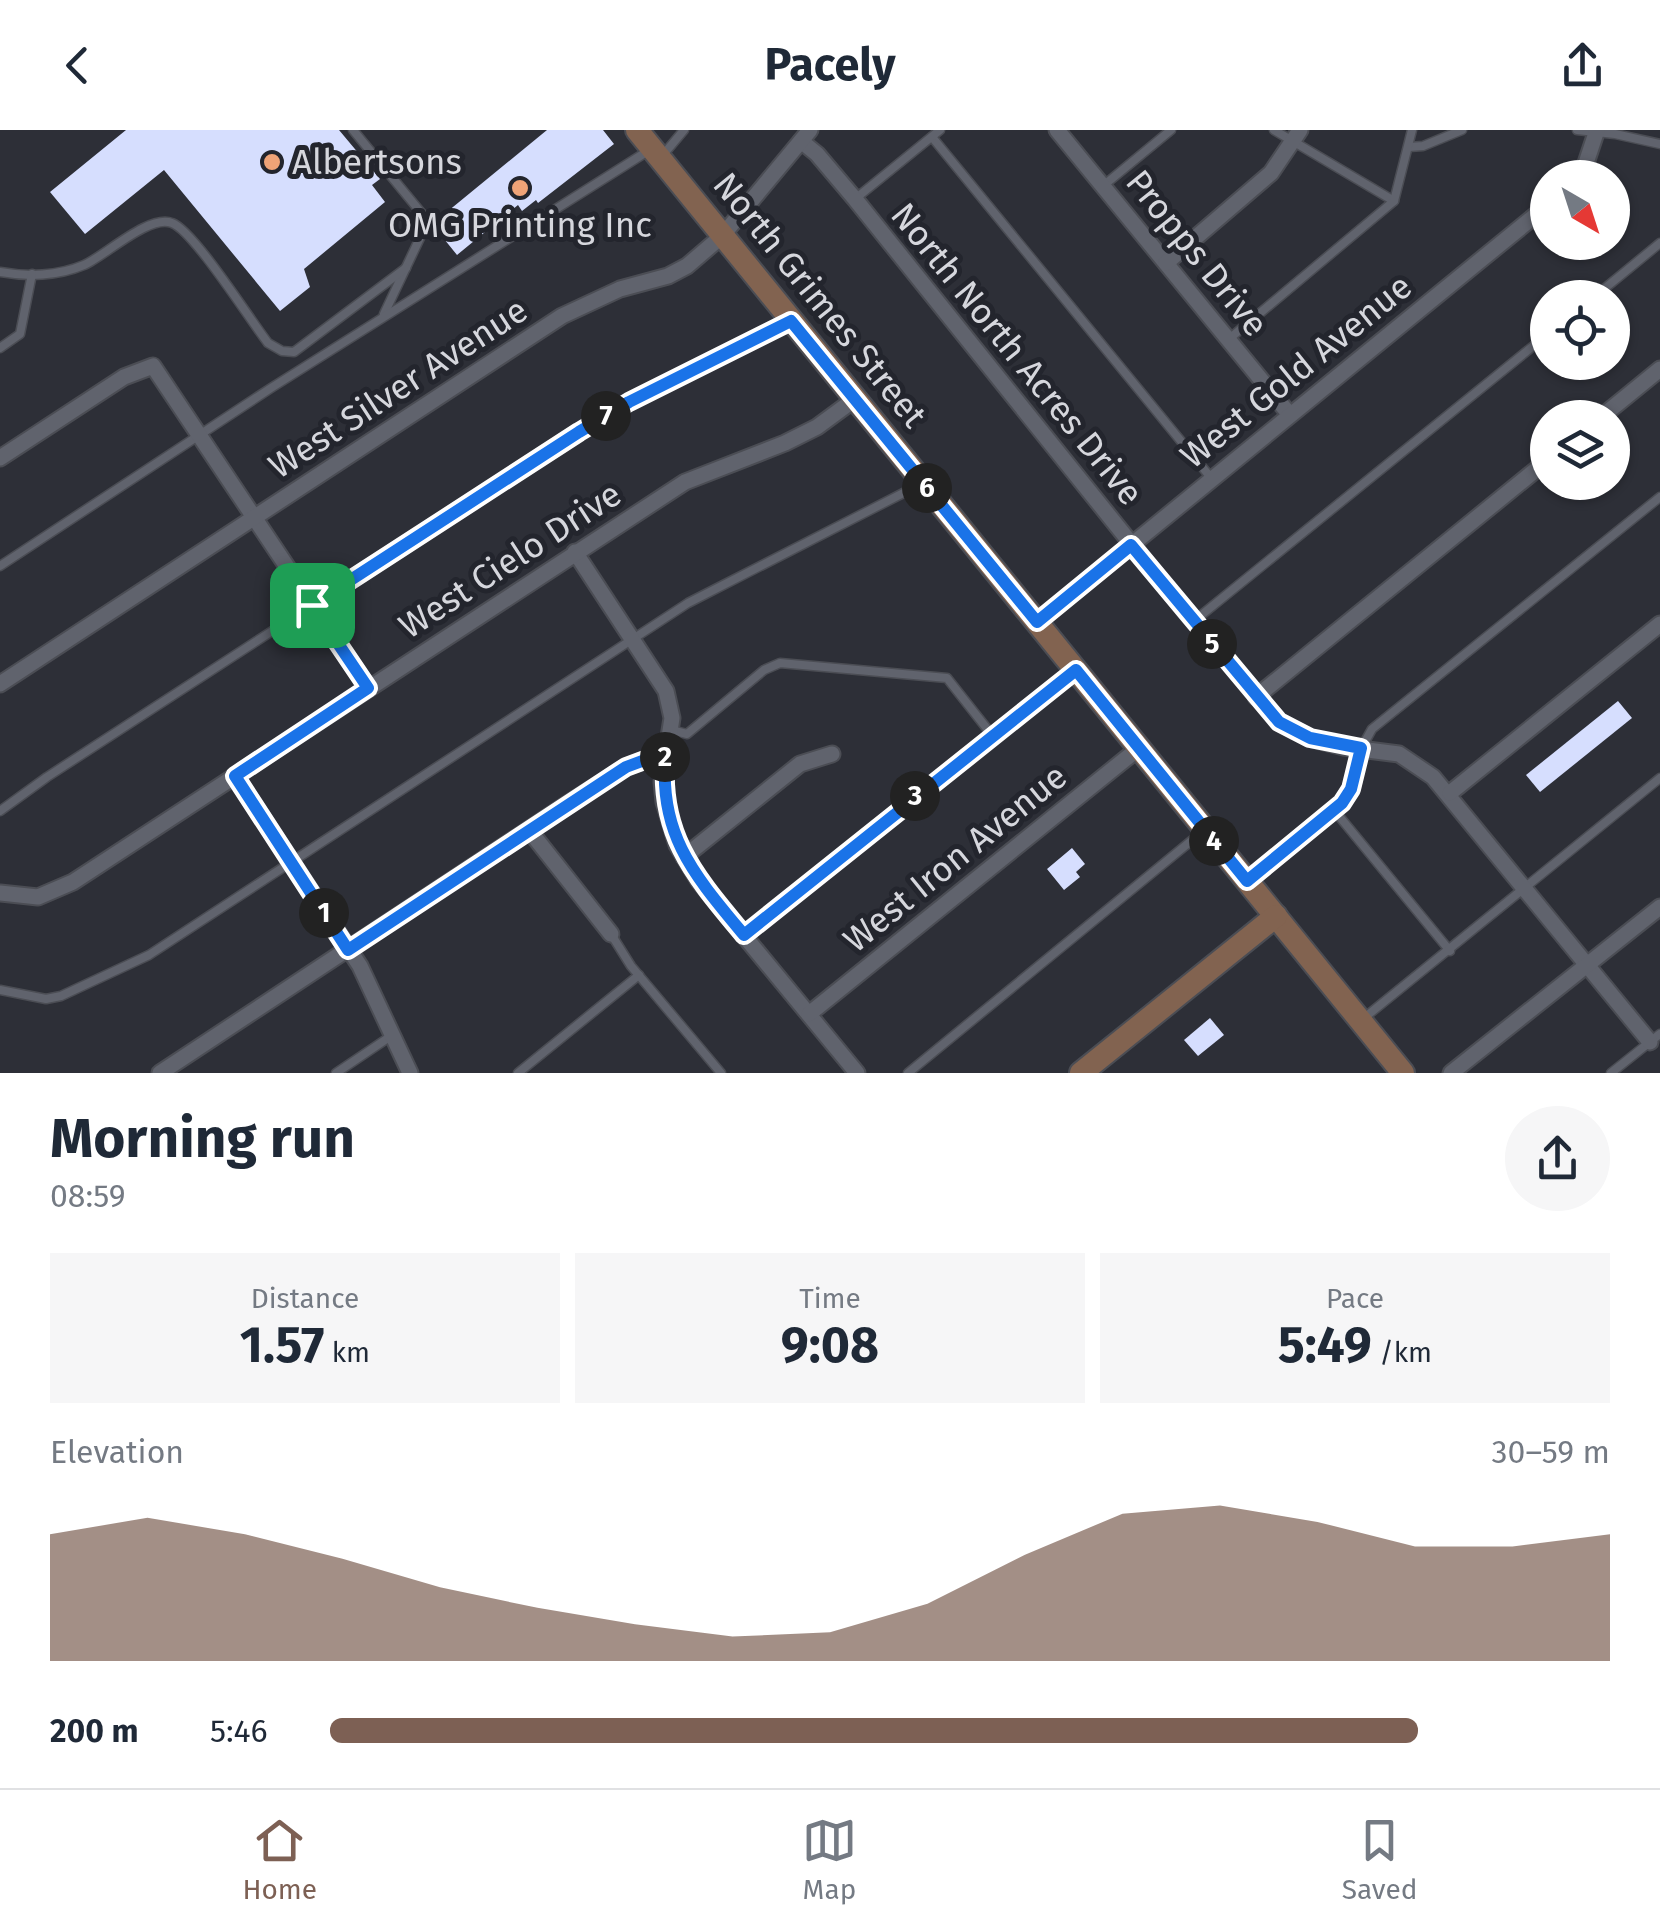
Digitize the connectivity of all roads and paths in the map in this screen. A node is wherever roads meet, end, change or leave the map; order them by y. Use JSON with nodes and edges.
{"nodes":[{"id":1,"x":353,"y":130,"type":"edge"},
{"id":2,"x":637,"y":130,"type":"edge"},
{"id":3,"x":684,"y":130,"type":"edge"},
{"id":4,"x":940,"y":130,"type":"edge"},
{"id":5,"x":1058,"y":130,"type":"edge"},
{"id":6,"x":1170,"y":130,"type":"edge"},
{"id":7,"x":1274,"y":130,"type":"edge"},
{"id":8,"x":1412,"y":130,"type":"edge"},
{"id":9,"x":1462,"y":130,"type":"edge"},
{"id":10,"x":1577,"y":130,"type":"edge"},
{"id":11,"x":1597,"y":132,"type":"edge"},
{"id":12,"x":1297,"y":135,"type":"edge"},
{"id":13,"x":806,"y":136,"type":"edge"},
{"id":14,"x":932,"y":137,"type":"junction"},
{"id":15,"x":1660,"y":144,"type":"edge"},
{"id":16,"x":1409,"y":147,"type":"junction"},
{"id":17,"x":656,"y":154,"type":"junction"},
{"id":18,"x":1587,"y":160,"type":"edge"},
{"id":19,"x":1103,"y":186,"type":"junction"},
{"id":20,"x":854,"y":199,"type":"junction"},
{"id":21,"x":1394,"y":200,"type":"junction"},
{"id":22,"x":1530,"y":219,"type":"edge"},
{"id":23,"x":722,"y":236,"type":"junction"},
{"id":24,"x":1660,"y":243,"type":"edge"},
{"id":25,"x":1166,"y":262,"type":"junction"},
{"id":26,"x":406,"y":268,"type":"junction"},
{"id":27,"x":0,"y":272,"type":"edge"},
{"id":28,"x":32,"y":274,"type":"junction"},
{"id":29,"x":1614,"y":280,"type":"edge"},
{"id":30,"x":382,"y":317,"type":"junction"},
{"id":31,"x":791,"y":321,"type":"junction"},
{"id":32,"x":1229,"y":339,"type":"junction"},
{"id":33,"x":0,"y":348,"type":"edge"},
{"id":34,"x":1530,"y":349,"type":"edge"},
{"id":35,"x":1660,"y":369,"type":"edge"},
{"id":36,"x":855,"y":399,"type":"junction"},
{"id":37,"x":1622,"y":400,"type":"edge"},
{"id":38,"x":1290,"y":415,"type":"junction"},
{"id":39,"x":199,"y":435,"type":"junction"},
{"id":40,"x":0,"y":458,"type":"edge"},
{"id":41,"x":1530,"y":475,"type":"edge"},
{"id":42,"x":1212,"y":479,"type":"junction"},
{"id":43,"x":923,"y":483,"type":"junction"},
{"id":44,"x":1660,"y":497,"type":"edge"},
{"id":45,"x":255,"y":517,"type":"junction"},
{"id":46,"x":1131,"y":545,"type":"junction"},
{"id":47,"x":576,"y":552,"type":"junction"},
{"id":48,"x":0,"y":566,"type":"edge"},
{"id":49,"x":312,"y":605,"type":"junction"},
{"id":50,"x":1037,"y":622,"type":"junction"},
{"id":51,"x":1194,"y":622,"type":"junction"},
{"id":52,"x":1660,"y":624,"type":"edge"},
{"id":53,"x":634,"y":639,"type":"junction"},
{"id":54,"x":1076,"y":670,"type":"junction"},
{"id":55,"x":0,"y":684,"type":"edge"},
{"id":56,"x":368,"y":688,"type":"junction"},
{"id":57,"x":1256,"y":696,"type":"junction"},
{"id":58,"x":671,"y":730,"type":"junction"},
{"id":59,"x":992,"y":735,"type":"junction"},
{"id":60,"x":1139,"y":748,"type":"junction"},
{"id":61,"x":1361,"y":748,"type":"junction"},
{"id":62,"x":666,"y":752,"type":"junction"},
{"id":63,"x":832,"y":754,"type":"dead end"},
{"id":64,"x":235,"y":776,"type":"junction"},
{"id":65,"x":1660,"y":778,"type":"edge"},
{"id":66,"x":1450,"y":794,"type":"junction"},
{"id":67,"x":1334,"y":810,"type":"junction"},
{"id":68,"x":0,"y":811,"type":"edge"},
{"id":69,"x":529,"y":830,"type":"junction"},
{"id":70,"x":1205,"y":830,"type":"junction"},
{"id":71,"x":684,"y":857,"type":"junction"},
{"id":72,"x":292,"y":864,"type":"junction"},
{"id":73,"x":1247,"y":881,"type":"junction"},
{"id":74,"x":1525,"y":889,"type":"junction"},
{"id":75,"x":0,"y":893,"type":"edge"},
{"id":76,"x":1660,"y":907,"type":"edge"},
{"id":77,"x":1276,"y":916,"type":"junction"},
{"id":78,"x":611,"y":934,"type":"joint"},
{"id":79,"x":744,"y":935,"type":"junction"},
{"id":80,"x":348,"y":950,"type":"junction"},
{"id":81,"x":1450,"y":951,"type":"junction"},
{"id":82,"x":1589,"y":964,"type":"junction"},
{"id":83,"x":639,"y":975,"type":"junction"},
{"id":84,"x":0,"y":990,"type":"edge"},
{"id":85,"x":809,"y":1014,"type":"junction"},
{"id":86,"x":1360,"y":1021,"type":"junction"},
{"id":87,"x":394,"y":1034,"type":"junction"},
{"id":88,"x":1655,"y":1038,"type":"edge"},
{"id":89,"x":160,"y":1073,"type":"edge"},
{"id":90,"x":336,"y":1073,"type":"edge"},
{"id":91,"x":410,"y":1073,"type":"edge"},
{"id":92,"x":518,"y":1073,"type":"edge"},
{"id":93,"x":721,"y":1073,"type":"edge"},
{"id":94,"x":856,"y":1073,"type":"edge"},
{"id":95,"x":908,"y":1073,"type":"edge"},
{"id":96,"x":1081,"y":1073,"type":"edge"},
{"id":97,"x":1403,"y":1073,"type":"edge"},
{"id":98,"x":1451,"y":1073,"type":"edge"},
{"id":99,"x":1611,"y":1073,"type":"edge"}],
"edges":[{"from":1,"to":26,"type":"lane"},
{"from":2,"to":17,"type":"main road","name":"North Grimes Street"},
{"from":3,"to":17,"type":"lane"},
{"from":4,"to":14,"type":"lane"},
{"from":5,"to":19,"type":"street","name":"Propps Drive"},
{"from":6,"to":19,"type":"lane"},
{"from":7,"to":12,"type":"lane"},
{"from":8,"to":16,"type":"lane"},
{"from":9,"to":16,"type":"lane"},
{"from":10,"to":11,"type":"lane"},
{"from":11,"to":15,"type":"lane"},
{"from":11,"to":18,"type":"street"},
{"from":12,"to":21,"type":"lane"},
{"from":12,"to":25,"type":"street"},
{"from":13,"to":20,"type":"street","name":"North North Acres Drive"},
{"from":13,"to":23,"type":"street","name":"West Silver Avenue"},
{"from":14,"to":20,"type":"lane"},
{"from":14,"to":42,"type":"lane"},
{"from":16,"to":21,"type":"lane"},
{"from":17,"to":23,"type":"main road","name":"North Grimes Street"},
{"from":17,"to":30,"type":"lane"},
{"from":19,"to":25,"type":"street","name":"Propps Drive"},
{"from":20,"to":46,"type":"street","name":"North North Acres Drive"},
{"from":21,"to":32,"type":"lane"},
{"from":22,"to":38,"type":"street","name":"West Gold Avenue"},
{"from":23,"to":31,"type":"main road","name":"North Grimes Street"},
{"from":23,"to":45,"type":"street","name":"West Silver Avenue"},
{"from":24,"to":29,"type":"lane"},
{"from":25,"to":32,"type":"street","name":"Propps Drive"},
{"from":26,"to":28,"type":"lane"},
{"from":26,"to":30,"type":"lane"},
{"from":27,"to":28,"type":"lane"},
{"from":28,"to":33,"type":"lane"},
{"from":30,"to":39,"type":"lane"},
{"from":31,"to":36,"type":"main road","name":"North Grimes Street"},
{"from":31,"to":49,"type":"lane"},
{"from":32,"to":38,"type":"street","name":"Propps Drive"},
{"from":34,"to":51,"type":"lane"},
{"from":35,"to":37,"type":"street"},
{"from":36,"to":43,"type":"main road","name":"North Grimes Street"},
{"from":36,"to":47,"type":"street","name":"West Cielo Drive"},
{"from":38,"to":42,"type":"street","name":"West Gold Avenue"},
{"from":39,"to":40,"type":"street"},
{"from":39,"to":45,"type":"street"},
{"from":39,"to":48,"type":"lane"},
{"from":41,"to":57,"type":"street"},
{"from":42,"to":46,"type":"street","name":"West Gold Avenue"},
{"from":43,"to":50,"type":"main road","name":"North Grimes Street"},
{"from":43,"to":53,"type":"lane"},
{"from":44,"to":61,"type":"lane"},
{"from":45,"to":49,"type":"street"},
{"from":45,"to":55,"type":"street","name":"West Silver Avenue"},
{"from":46,"to":50,"type":"street","name":"West Gold Avenue"},
{"from":46,"to":51,"type":"street","name":"North North Acres Drive"},
{"from":47,"to":53,"type":"street"},
{"from":47,"to":56,"type":"street","name":"West Cielo Drive"},
{"from":49,"to":56,"type":"street"},
{"from":49,"to":68,"type":"lane"},
{"from":50,"to":54,"type":"main road","name":"North Grimes Street"},
{"from":51,"to":57,"type":"street","name":"North North Acres Drive"},
{"from":52,"to":66,"type":"street"},
{"from":53,"to":58,"type":"street"},
{"from":53,"to":72,"type":"lane"},
{"from":54,"to":59,"type":"lane"},
{"from":54,"to":60,"type":"main road","name":"North Grimes Street"},
{"from":56,"to":64,"type":"street","name":"West Cielo Drive"},
{"from":57,"to":61,"type":"street","name":"North North Acres Drive"},
{"from":58,"to":59,"type":"lane"},
{"from":58,"to":62,"type":"street"},
{"from":59,"to":79,"type":"lane"},
{"from":60,"to":70,"type":"main road","name":"North Grimes Street"},
{"from":60,"to":85,"type":"street","name":"West Iron Avenue"},
{"from":61,"to":66,"type":"street","name":"North North Acres Drive"},
{"from":61,"to":67,"type":"street"},
{"from":62,"to":69,"type":"street"},
{"from":62,"to":71,"type":"street"},
{"from":63,"to":71,"type":"street"},
{"from":64,"to":72,"type":"street"},
{"from":64,"to":75,"type":"street","name":"West Cielo Drive"},
{"from":65,"to":74,"type":"lane"},
{"from":66,"to":74,"type":"street","name":"North North Acres Drive"},
{"from":67,"to":73,"type":"street"},
{"from":67,"to":81,"type":"lane"},
{"from":69,"to":78,"type":"street"},
{"from":69,"to":80,"type":"street"},
{"from":70,"to":73,"type":"main road","name":"North Grimes Street"},
{"from":70,"to":95,"type":"lane"},
{"from":71,"to":79,"type":"street"},
{"from":72,"to":80,"type":"street"},
{"from":72,"to":84,"type":"lane"},
{"from":73,"to":77,"type":"main road","name":"North Grimes Street"},
{"from":74,"to":81,"type":"lane"},
{"from":74,"to":82,"type":"street","name":"North North Acres Drive"},
{"from":76,"to":82,"type":"street"},
{"from":77,"to":86,"type":"main road","name":"North Grimes Street"},
{"from":77,"to":96,"type":"main road"},
{"from":78,"to":83,"type":"lane"},
{"from":79,"to":85,"type":"street"},
{"from":80,"to":87,"type":"street"},
{"from":80,"to":89,"type":"street"},
{"from":81,"to":86,"type":"lane"},
{"from":82,"to":88,"type":"street","name":"North North Acres Drive"},
{"from":82,"to":98,"type":"street"},
{"from":83,"to":92,"type":"lane"},
{"from":83,"to":93,"type":"lane"},
{"from":85,"to":94,"type":"street"},
{"from":86,"to":97,"type":"main road","name":"North Grimes Street"},
{"from":87,"to":90,"type":"lane"},
{"from":87,"to":91,"type":"street"},
{"from":88,"to":99,"type":"lane"}]}
